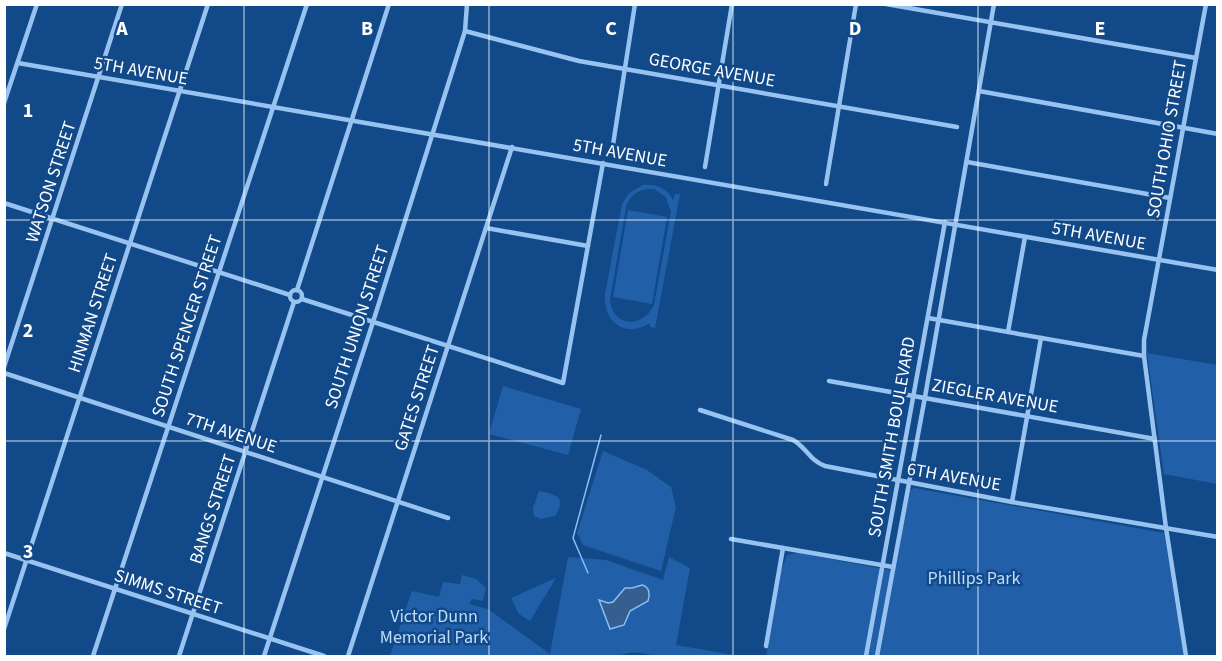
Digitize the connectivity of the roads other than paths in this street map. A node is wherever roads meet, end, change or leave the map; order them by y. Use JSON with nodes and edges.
{"nodes":[{"id":1,"x":38,"y":4,"type":"edge"},
{"id":2,"x":122,"y":4,"type":"edge"},
{"id":3,"x":208,"y":4,"type":"edge"},
{"id":4,"x":307,"y":4,"type":"edge"},
{"id":5,"x":390,"y":4,"type":"edge"},
{"id":6,"x":467,"y":4,"type":"edge"},
{"id":7,"x":635,"y":4,"type":"edge"},
{"id":8,"x":732,"y":4,"type":"edge"},
{"id":9,"x":856,"y":4,"type":"edge"},
{"id":10,"x":886,"y":4,"type":"edge"},
{"id":11,"x":994,"y":4,"type":"edge"},
{"id":12,"x":1206,"y":4,"type":"edge"},
{"id":13,"x":990,"y":23,"type":"junction"},
{"id":14,"x":465,"y":31,"type":"junction"},
{"id":15,"x":1196,"y":58,"type":"junction"},
{"id":16,"x":18,"y":63,"type":"junction"},
{"id":17,"x":624,"y":69,"type":"junction"},
{"id":18,"x":99,"y":78,"type":"junction"},
{"id":19,"x":4,"y":82,"type":"edge"},
{"id":20,"x":11,"y":84,"type":"junction"},
{"id":21,"x":719,"y":85,"type":"junction"},
{"id":22,"x":979,"y":91,"type":"junction"},
{"id":23,"x":179,"y":92,"type":"junction"},
{"id":24,"x":4,"y":104,"type":"edge"},
{"id":25,"x":839,"y":106,"type":"junction"},
{"id":26,"x":274,"y":107,"type":"junction"},
{"id":27,"x":353,"y":120,"type":"junction"},
{"id":28,"x":957,"y":127,"type":"dead end"},
{"id":29,"x":1183,"y":128,"type":"junction"},
{"id":30,"x":433,"y":134,"type":"junction"},
{"id":31,"x":1218,"y":134,"type":"edge"},
{"id":32,"x":512,"y":147,"type":"junction"},
{"id":33,"x":612,"y":151,"type":"dead end"},
{"id":34,"x":967,"y":162,"type":"junction"},
{"id":35,"x":603,"y":163,"type":"junction"},
{"id":36,"x":705,"y":167,"type":"dead end"},
{"id":37,"x":826,"y":184,"type":"dead end"},
{"id":38,"x":1170,"y":198,"type":"junction"},
{"id":39,"x":4,"y":202,"type":"edge"},
{"id":40,"x":53,"y":218,"type":"junction"},
{"id":41,"x":945,"y":222,"type":"junction"},
{"id":42,"x":956,"y":224,"type":"junction"},
{"id":43,"x":486,"y":228,"type":"junction"},
{"id":44,"x":1025,"y":237,"type":"junction"},
{"id":45,"x":130,"y":243,"type":"junction"},
{"id":46,"x":588,"y":246,"type":"junction"},
{"id":47,"x":1159,"y":260,"type":"junction"},
{"id":48,"x":1218,"y":270,"type":"edge"},
{"id":49,"x":219,"y":271,"type":"junction"},
{"id":50,"x":297,"y":290,"type":"junction"},
{"id":51,"x":290,"y":295,"type":"junction"},
{"id":52,"x":302,"y":299,"type":"junction"},
{"id":53,"x":294,"y":302,"type":"junction"},
{"id":54,"x":928,"y":318,"type":"junction"},
{"id":55,"x":939,"y":319,"type":"junction"},
{"id":56,"x":373,"y":322,"type":"junction"},
{"id":57,"x":1008,"y":332,"type":"junction"},
{"id":58,"x":1041,"y":338,"type":"junction"},
{"id":59,"x":447,"y":346,"type":"junction"},
{"id":60,"x":1144,"y":356,"type":"junction"},
{"id":61,"x":4,"y":367,"type":"edge"},
{"id":62,"x":4,"y":373,"type":"edge"},
{"id":63,"x":830,"y":381,"type":"dead end"},
{"id":64,"x":914,"y":396,"type":"junction"},
{"id":65,"x":80,"y":398,"type":"junction"},
{"id":66,"x":925,"y":398,"type":"junction"},
{"id":67,"x":700,"y":410,"type":"dead end"},
{"id":68,"x":1027,"y":416,"type":"junction"},
{"id":69,"x":169,"y":427,"type":"junction"},
{"id":70,"x":1155,"y":439,"type":"junction"},
{"id":71,"x":245,"y":452,"type":"junction"},
{"id":72,"x":323,"y":477,"type":"junction"},
{"id":73,"x":899,"y":481,"type":"junction"},
{"id":74,"x":909,"y":483,"type":"junction"},
{"id":75,"x":398,"y":501,"type":"junction"},
{"id":76,"x":1011,"y":502,"type":"junction"},
{"id":77,"x":448,"y":518,"type":"dead end"},
{"id":78,"x":1166,"y":528,"type":"junction"},
{"id":79,"x":1218,"y":537,"type":"edge"},
{"id":80,"x":731,"y":539,"type":"dead end"},
{"id":81,"x":783,"y":548,"type":"junction"},
{"id":82,"x":4,"y":553,"type":"edge"},
{"id":83,"x":26,"y":560,"type":"junction"},
{"id":84,"x":883,"y":565,"type":"junction"},
{"id":85,"x":893,"y":567,"type":"junction"},
{"id":86,"x":116,"y":589,"type":"junction"},
{"id":87,"x":193,"y":615,"type":"junction"},
{"id":88,"x":4,"y":629,"type":"edge"},
{"id":89,"x":269,"y":639,"type":"junction"},
{"id":90,"x":766,"y":646,"type":"dead end"},
{"id":91,"x":93,"y":657,"type":"edge"},
{"id":92,"x":179,"y":657,"type":"edge"},
{"id":93,"x":264,"y":657,"type":"edge"},
{"id":94,"x":324,"y":657,"type":"edge"},
{"id":95,"x":348,"y":657,"type":"edge"},
{"id":96,"x":866,"y":657,"type":"edge"},
{"id":97,"x":877,"y":657,"type":"edge"},
{"id":98,"x":1186,"y":657,"type":"edge"}],
"edges":[{"from":1,"to":16,"type":"street"},
{"from":2,"to":18,"type":"street","name":"WATSON STREET"},
{"from":3,"to":23,"type":"street","name":"HINMAN STREET"},
{"from":4,"to":26,"type":"street","name":"SOUTH SPENCER STREET"},
{"from":5,"to":27,"type":"street"},
{"from":6,"to":14,"type":"street","name":"SOUTH UNION STREET"},
{"from":7,"to":17,"type":"street"},
{"from":8,"to":21,"type":"street"},
{"from":9,"to":25,"type":"street"},
{"from":10,"to":13,"type":"street"},
{"from":11,"to":13,"type":"street","name":"SOUTH SMITH BOULEVARD"},
{"from":12,"to":15,"type":"street","name":"SOUTH OHIO STREET"},
{"from":13,"to":15,"type":"street"},
{"from":13,"to":22,"type":"street","name":"SOUTH SMITH BOULEVARD"},
{"from":14,"to":17,"type":"street","name":"GEORGE AVENUE"},
{"from":14,"to":30,"type":"street","name":"SOUTH UNION STREET"},
{"from":15,"to":29,"type":"street","name":"SOUTH OHIO STREET"},
{"from":16,"to":18,"type":"street","name":"5TH AVENUE"},
{"from":16,"to":20,"type":"street"},
{"from":17,"to":21,"type":"street","name":"GEORGE AVENUE"},
{"from":17,"to":33,"type":"street"},
{"from":18,"to":23,"type":"street","name":"5TH AVENUE"},
{"from":18,"to":40,"type":"street","name":"WATSON STREET"},
{"from":19,"to":20,"type":"street"},
{"from":20,"to":24,"type":"street"},
{"from":21,"to":25,"type":"street","name":"GEORGE AVENUE"},
{"from":21,"to":36,"type":"street"},
{"from":22,"to":29,"type":"street"},
{"from":22,"to":34,"type":"street","name":"SOUTH SMITH BOULEVARD"},
{"from":23,"to":26,"type":"street","name":"5TH AVENUE"},
{"from":23,"to":45,"type":"street","name":"HINMAN STREET"},
{"from":25,"to":28,"type":"street","name":"GEORGE AVENUE"},
{"from":25,"to":37,"type":"street"},
{"from":26,"to":27,"type":"street","name":"5TH AVENUE"},
{"from":26,"to":49,"type":"street","name":"SOUTH SPENCER STREET"},
{"from":27,"to":30,"type":"street","name":"5TH AVENUE"},
{"from":27,"to":50,"type":"street"},
{"from":29,"to":31,"type":"street"},
{"from":29,"to":38,"type":"street","name":"SOUTH OHIO STREET"},
{"from":30,"to":32,"type":"street","name":"5TH AVENUE"},
{"from":30,"to":56,"type":"street","name":"SOUTH UNION STREET"},
{"from":32,"to":35,"type":"street","name":"5TH AVENUE"},
{"from":32,"to":43,"type":"street","name":"GATES STREET"},
{"from":34,"to":38,"type":"street"},
{"from":34,"to":42,"type":"street","name":"SOUTH SMITH BOULEVARD"},
{"from":35,"to":41,"type":"street","name":"5TH AVENUE"},
{"from":35,"to":46,"type":"street"},
{"from":38,"to":47,"type":"street","name":"SOUTH OHIO STREET"},
{"from":39,"to":40,"type":"street"},
{"from":40,"to":45,"type":"street"},
{"from":40,"to":61,"type":"street","name":"WATSON STREET"},
{"from":41,"to":42,"type":"street","name":"5TH AVENUE"},
{"from":41,"to":54,"type":"street","name":"SOUTH SMITH BOULEVARD"},
{"from":42,"to":44,"type":"street","name":"5TH AVENUE"},
{"from":42,"to":55,"type":"street","name":"SOUTH SMITH BOULEVARD"},
{"from":43,"to":46,"type":"street"},
{"from":43,"to":59,"type":"street","name":"GATES STREET"},
{"from":44,"to":47,"type":"street","name":"5TH AVENUE"},
{"from":44,"to":57,"type":"street"},
{"from":45,"to":49,"type":"street"},
{"from":45,"to":65,"type":"street","name":"HINMAN STREET"},
{"from":46,"to":59,"type":"street"},
{"from":47,"to":48,"type":"street","name":"5TH AVENUE"},
{"from":47,"to":60,"type":"street","name":"SOUTH OHIO STREET"},
{"from":49,"to":51,"type":"street"},
{"from":49,"to":69,"type":"street","name":"SOUTH SPENCER STREET"},
{"from":50,"to":51,"type":"street"},
{"from":50,"to":52,"type":"street"},
{"from":51,"to":53,"type":"street"},
{"from":52,"to":53,"type":"street"},
{"from":52,"to":56,"type":"street"},
{"from":53,"to":71,"type":"street","name":"BANGS STREET"},
{"from":54,"to":55,"type":"street"},
{"from":54,"to":64,"type":"street","name":"SOUTH SMITH BOULEVARD"},
{"from":55,"to":57,"type":"street"},
{"from":55,"to":66,"type":"street","name":"SOUTH SMITH BOULEVARD"},
{"from":56,"to":59,"type":"street"},
{"from":56,"to":72,"type":"street","name":"SOUTH UNION STREET"},
{"from":57,"to":58,"type":"street"},
{"from":58,"to":60,"type":"street"},
{"from":58,"to":68,"type":"street"},
{"from":59,"to":75,"type":"street","name":"GATES STREET"},
{"from":60,"to":70,"type":"street","name":"SOUTH OHIO STREET"},
{"from":62,"to":65,"type":"street","name":"7TH AVENUE"},
{"from":63,"to":64,"type":"street","name":"ZIEGLER AVENUE"},
{"from":64,"to":66,"type":"street","name":"ZIEGLER AVENUE"},
{"from":64,"to":73,"type":"street","name":"SOUTH SMITH BOULEVARD"},
{"from":65,"to":69,"type":"street","name":"7TH AVENUE"},
{"from":65,"to":83,"type":"street","name":"HINMAN STREET"},
{"from":66,"to":68,"type":"street","name":"ZIEGLER AVENUE"},
{"from":66,"to":74,"type":"street","name":"SOUTH SMITH BOULEVARD"},
{"from":67,"to":73,"type":"street","name":"6TH AVENUE"},
{"from":68,"to":70,"type":"street","name":"ZIEGLER AVENUE"},
{"from":68,"to":76,"type":"street"},
{"from":69,"to":71,"type":"street","name":"7TH AVENUE"},
{"from":69,"to":86,"type":"street","name":"SOUTH SPENCER STREET"},
{"from":70,"to":78,"type":"street","name":"SOUTH OHIO STREET"},
{"from":71,"to":72,"type":"street","name":"7TH AVENUE"},
{"from":71,"to":87,"type":"street","name":"BANGS STREET"},
{"from":72,"to":75,"type":"street","name":"7TH AVENUE"},
{"from":72,"to":89,"type":"street","name":"SOUTH UNION STREET"},
{"from":73,"to":74,"type":"street","name":"6TH AVENUE"},
{"from":73,"to":84,"type":"street","name":"SOUTH SMITH BOULEVARD"},
{"from":74,"to":76,"type":"street","name":"6TH AVENUE"},
{"from":74,"to":85,"type":"street","name":"SOUTH SMITH BOULEVARD"},
{"from":75,"to":77,"type":"street","name":"7TH AVENUE"},
{"from":75,"to":95,"type":"street","name":"GATES STREET"},
{"from":76,"to":78,"type":"street","name":"6TH AVENUE"},
{"from":78,"to":79,"type":"street","name":"6TH AVENUE"},
{"from":78,"to":98,"type":"street","name":"SOUTH OHIO STREET"},
{"from":80,"to":81,"type":"street"},
{"from":81,"to":84,"type":"street"},
{"from":81,"to":90,"type":"street"},
{"from":82,"to":83,"type":"street","name":"SIMMS STREET"},
{"from":83,"to":86,"type":"street","name":"SIMMS STREET"},
{"from":83,"to":88,"type":"street","name":"HINMAN STREET"},
{"from":84,"to":85,"type":"street"},
{"from":84,"to":96,"type":"street","name":"SOUTH SMITH BOULEVARD"},
{"from":85,"to":97,"type":"street","name":"SOUTH SMITH BOULEVARD"},
{"from":86,"to":87,"type":"street","name":"SIMMS STREET"},
{"from":86,"to":91,"type":"street","name":"SOUTH SPENCER STREET"},
{"from":87,"to":89,"type":"street","name":"SIMMS STREET"},
{"from":87,"to":92,"type":"street","name":"BANGS STREET"},
{"from":89,"to":93,"type":"street","name":"SOUTH UNION STREET"},
{"from":89,"to":94,"type":"street","name":"SIMMS STREET"}]}
